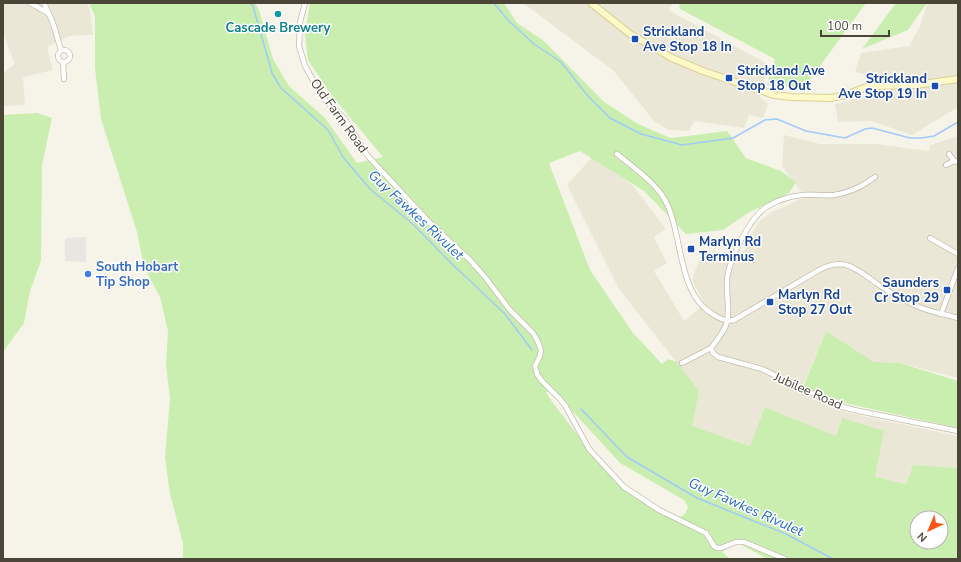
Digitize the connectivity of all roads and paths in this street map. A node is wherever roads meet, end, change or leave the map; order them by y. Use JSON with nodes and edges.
{"nodes":[{"id":1,"x":30,"y":3,"type":"edge"},
{"id":2,"x":44,"y":3,"type":"edge"},
{"id":3,"x":305,"y":3,"type":"edge"},
{"id":4,"x":591,"y":3,"type":"edge"},
{"id":5,"x":48,"y":13,"type":"junction"},
{"id":6,"x":61,"y":50,"type":"junction"},
{"id":7,"x":63,"y":62,"type":"junction"},
{"id":8,"x":64,"y":78,"type":"dead end"},
{"id":9,"x":958,"y":80,"type":"edge"},
{"id":10,"x":617,"y":154,"type":"dead end"},
{"id":11,"x":949,"y":154,"type":"dead end"},
{"id":12,"x":956,"y":161,"type":"edge"},
{"id":13,"x":946,"y":165,"type":"dead end"},
{"id":14,"x":875,"y":177,"type":"dead end"},
{"id":15,"x":930,"y":238,"type":"dead end"},
{"id":16,"x":958,"y":254,"type":"edge"},
{"id":17,"x":958,"y":270,"type":"edge"},
{"id":18,"x":941,"y":314,"type":"junction"},
{"id":19,"x":958,"y":318,"type":"edge"},
{"id":20,"x":727,"y":321,"type":"junction"},
{"id":21,"x":711,"y":348,"type":"junction"},
{"id":22,"x":682,"y":363,"type":"dead end"},
{"id":23,"x":958,"y":431,"type":"edge"},
{"id":24,"x":785,"y":559,"type":"edge"}],
"edges":[{"from":1,"to":5,"type":"street"},
{"from":2,"to":5,"type":"street"},
{"from":3,"to":24,"type":"street","name":"Old Farm Road"},
{"from":4,"to":9,"type":"street"},
{"from":5,"to":6,"type":"street"},
{"from":6,"to":7,"type":"street"},
{"from":6,"to":7,"type":"street"},
{"from":7,"to":8,"type":"street"},
{"from":10,"to":20,"type":"street"},
{"from":11,"to":12,"type":"street"},
{"from":12,"to":13,"type":"street"},
{"from":14,"to":20,"type":"street"},
{"from":15,"to":16,"type":"street"},
{"from":17,"to":18,"type":"street"},
{"from":18,"to":19,"type":"street"},
{"from":18,"to":20,"type":"street"},
{"from":20,"to":21,"type":"street"},
{"from":21,"to":22,"type":"street"},
{"from":21,"to":23,"type":"street","name":"Jubilee Road"}]}
